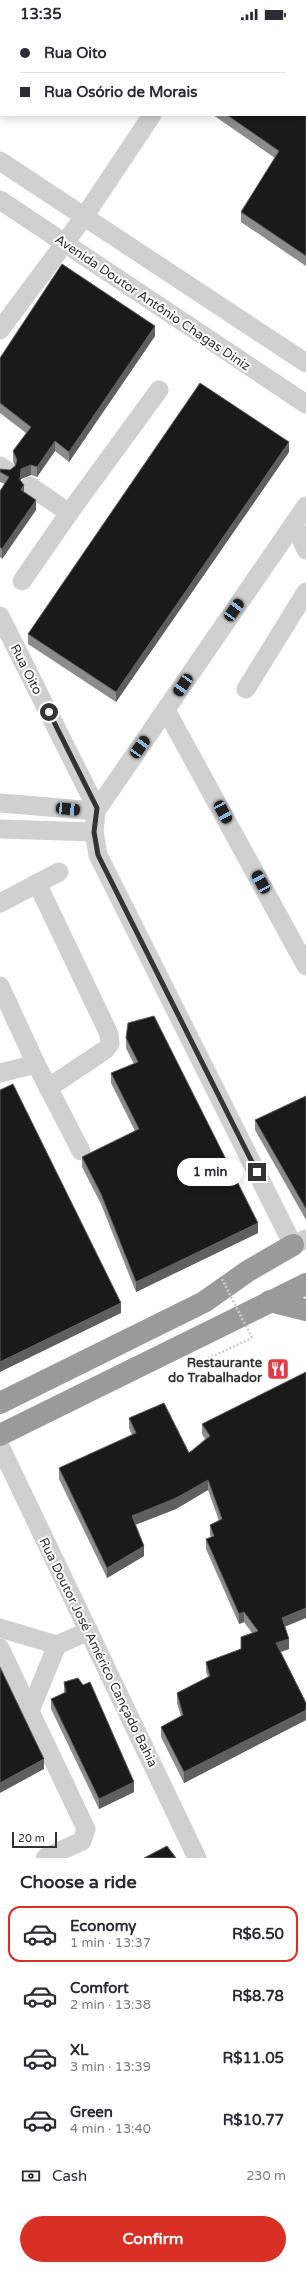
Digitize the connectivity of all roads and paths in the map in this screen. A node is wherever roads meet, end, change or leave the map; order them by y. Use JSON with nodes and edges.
{"nodes":[{"id":1,"x":151,"y":116,"type":"edge"},
{"id":2,"x":0,"y":160,"type":"edge"},
{"id":3,"x":0,"y":200,"type":"edge"},
{"id":4,"x":84,"y":217,"type":"junction"},
{"id":5,"x":64,"y":243,"type":"junction"},
{"id":6,"x":0,"y":330,"type":"edge"},
{"id":7,"x":306,"y":363,"type":"edge"},
{"id":8,"x":159,"y":390,"type":"dead end"},
{"id":9,"x":306,"y":404,"type":"edge"},
{"id":10,"x":30,"y":486,"type":"dead end"},
{"id":11,"x":306,"y":506,"type":"edge"},
{"id":12,"x":69,"y":513,"type":"junction"},
{"id":13,"x":294,"y":523,"type":"junction"},
{"id":14,"x":306,"y":550,"type":"edge"},
{"id":15,"x":22,"y":581,"type":"dead end"},
{"id":16,"x":306,"y":592,"type":"edge"},
{"id":17,"x":0,"y":616,"type":"edge"},
{"id":18,"x":246,"y":689,"type":"dead end"},
{"id":19,"x":166,"y":710,"type":"junction"},
{"id":20,"x":0,"y":803,"type":"edge"},
{"id":21,"x":97,"y":810,"type":"junction"},
{"id":22,"x":0,"y":829,"type":"edge"},
{"id":23,"x":94,"y":832,"type":"junction"},
{"id":24,"x":59,"y":872,"type":"dead end"},
{"id":25,"x":37,"y":883,"type":"junction"},
{"id":26,"x":0,"y":903,"type":"edge"},
{"id":27,"x":306,"y":966,"type":"edge"},
{"id":28,"x":0,"y":986,"type":"edge"},
{"id":29,"x":36,"y":1064,"type":"junction"},
{"id":30,"x":0,"y":1073,"type":"edge"},
{"id":31,"x":48,"y":1088,"type":"junction"},
{"id":32,"x":81,"y":1151,"type":"dead end"},
{"id":33,"x":302,"y":1246,"type":"edge"},
{"id":34,"x":222,"y":1279,"type":"dead end"},
{"id":35,"x":306,"y":1284,"type":"edge"},
{"id":36,"x":270,"y":1301,"type":"junction"},
{"id":37,"x":306,"y":1310,"type":"edge"},
{"id":38,"x":192,"y":1366,"type":"dead end"},
{"id":39,"x":0,"y":1403,"type":"edge"},
{"id":40,"x":0,"y":1435,"type":"edge"},
{"id":41,"x":0,"y":1446,"type":"edge"},
{"id":42,"x":0,"y":1628,"type":"edge"},
{"id":43,"x":89,"y":1631,"type":"junction"},
{"id":44,"x":57,"y":1645,"type":"junction"},
{"id":45,"x":0,"y":1648,"type":"edge"},
{"id":46,"x":30,"y":1711,"type":"junction"},
{"id":47,"x":45,"y":1858,"type":"edge"},
{"id":48,"x":197,"y":1858,"type":"edge"}],
"edges":[{"from":1,"to":4,"type":"street"},
{"from":2,"to":4,"type":"street"},
{"from":3,"to":5,"type":"street","name":"Avenida Doutor Antônio Chagas Diniz"},
{"from":4,"to":5,"type":"street"},
{"from":4,"to":7,"type":"street"},
{"from":5,"to":6,"type":"street"},
{"from":5,"to":9,"type":"street","name":"Avenida Doutor Antônio Chagas Diniz"},
{"from":8,"to":12,"type":"street"},
{"from":10,"to":12,"type":"street"},
{"from":11,"to":13,"type":"street"},
{"from":12,"to":15,"type":"street"},
{"from":13,"to":14,"type":"street"},
{"from":13,"to":19,"type":"street"},
{"from":16,"to":18,"type":"street"},
{"from":17,"to":21,"type":"street","name":"Rua Oito"},
{"from":19,"to":21,"type":"street"},
{"from":19,"to":27,"type":"street"},
{"from":20,"to":21,"type":"street"},
{"from":21,"to":23,"type":"street"},
{"from":22,"to":23,"type":"street"},
{"from":23,"to":33,"type":"street"},
{"from":24,"to":25,"type":"street"},
{"from":25,"to":26,"type":"street"},
{"from":25,"to":31,"type":"street"},
{"from":28,"to":29,"type":"street"},
{"from":29,"to":30,"type":"street"},
{"from":29,"to":31,"type":"street"},
{"from":31,"to":32,"type":"street"},
{"from":33,"to":39,"type":"highway"},
{"from":34,"to":38,"type":"path","bridge":true},
{"from":35,"to":36,"type":"highway"},
{"from":36,"to":37,"type":"highway"},
{"from":36,"to":40,"type":"highway"},
{"from":41,"to":43,"type":"street","name":"Rua Doutor José Américo Cançado Bahia"},
{"from":42,"to":44,"type":"street"},
{"from":43,"to":44,"type":"street"},
{"from":43,"to":48,"type":"street","name":"Rua Doutor José Américo Cançado Bahia"},
{"from":44,"to":46,"type":"street"},
{"from":45,"to":46,"type":"street"},
{"from":46,"to":47,"type":"street"}]}
